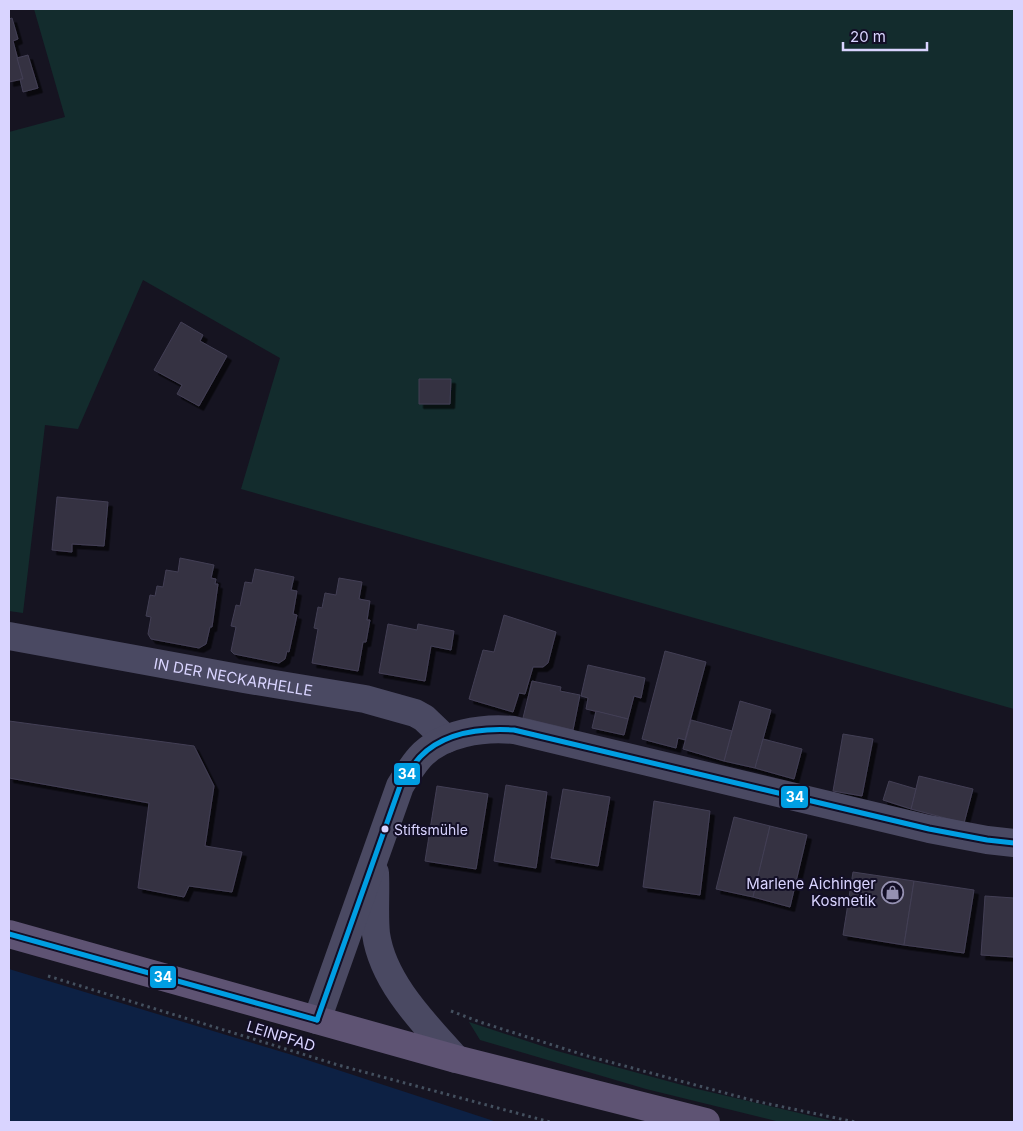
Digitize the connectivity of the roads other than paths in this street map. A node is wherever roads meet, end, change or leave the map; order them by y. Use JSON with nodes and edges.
{"nodes":[{"id":1,"x":9,"y":636,"type":"edge"},
{"id":2,"x":446,"y":739,"type":"junction"},
{"id":3,"x":1014,"y":842,"type":"edge"},
{"id":4,"x":375,"y":857,"type":"junction"},
{"id":5,"x":9,"y":934,"type":"edge"},
{"id":6,"x":317,"y":1020,"type":"junction"},
{"id":7,"x":456,"y":1059,"type":"junction"},
{"id":8,"x":706,"y":1122,"type":"edge"}],
"edges":[{"from":1,"to":2,"type":"street","name":"IN DER NECKARHELLE"},
{"from":2,"to":3,"type":"street"},
{"from":2,"to":4,"type":"street"},
{"from":4,"to":6,"type":"street"},
{"from":4,"to":7,"type":"street"},
{"from":5,"to":6,"type":"main road"},
{"from":6,"to":7,"type":"main road"},
{"from":7,"to":8,"type":"main road"}]}
